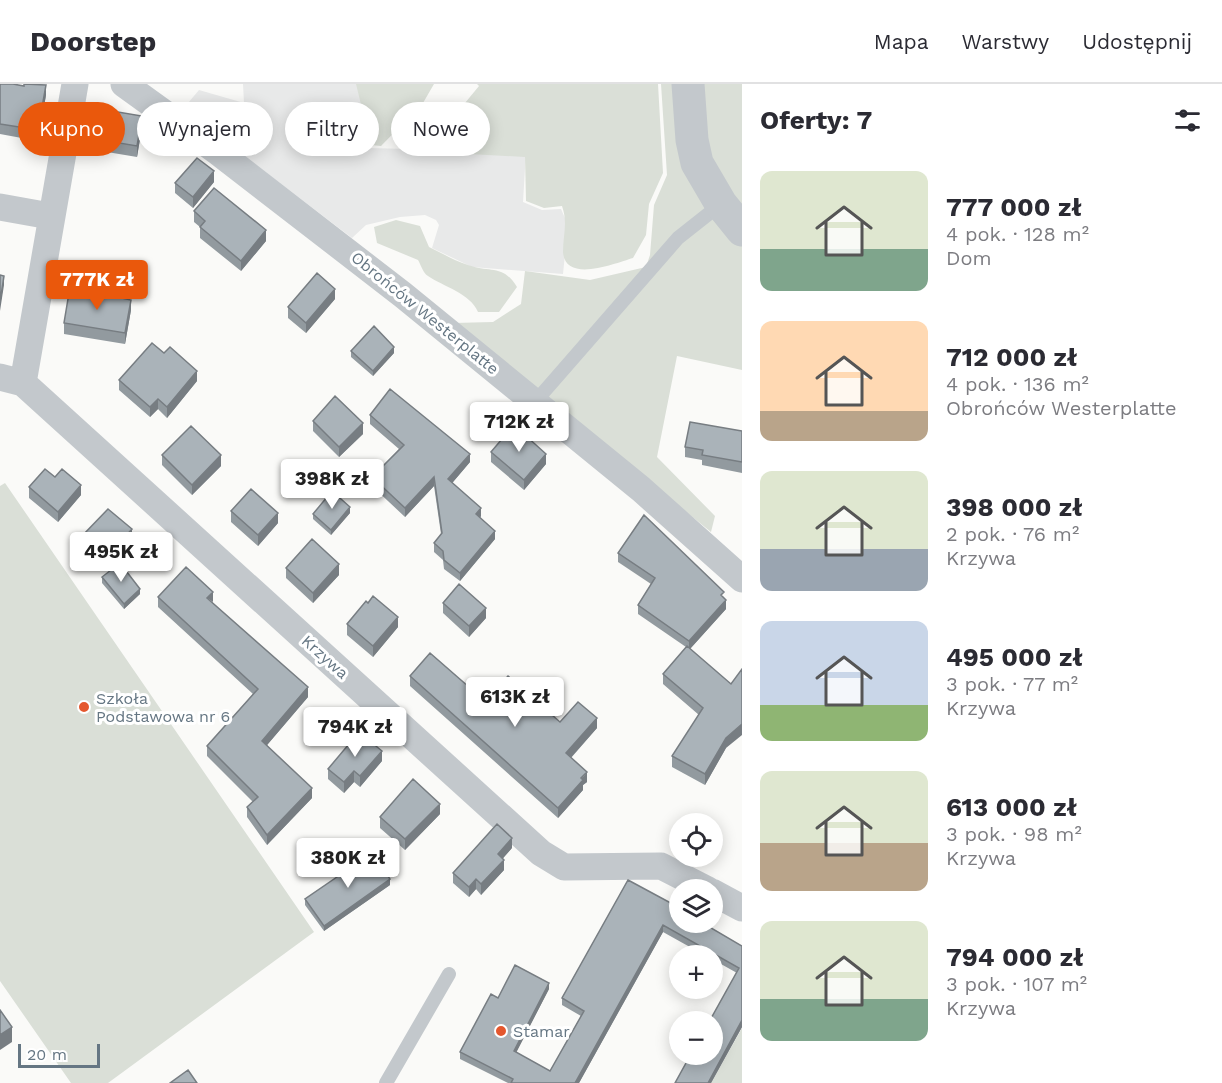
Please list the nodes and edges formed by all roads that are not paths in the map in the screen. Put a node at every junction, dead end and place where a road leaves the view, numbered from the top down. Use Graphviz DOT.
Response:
graph roads {
  1 [pos="75,84"];
  2 [pos="124,84"];
  3 [pos="688,84"];
  4 [pos="721,204"];
  5 [pos="0,207"];
  6 [pos="50,216"];
  7 [pos="742,230"];
  8 [pos="12,380"];
  9 [pos="535,402"];
  10 [pos="742,579"];
  11 [pos="686,879"];
  12 [pos="723,898"];
  13 [pos="742,908"];
  14 [pos="449,974"];
  15 [pos="386,1083"];
  1 -- 6 [label="street"];
  2 -- 9 [label="street, Obrońców Westerplatte"];
  3 -- 4 [label="street"];
  4 -- 7 [label="street"];
  4 -- 9 [label="lane"];
  5 -- 6 [label="street"];
  6 -- 8 [label="street"];
  8 -- 11 [label="street, Krzywa"];
  9 -- 10 [label="street, Obrońców Westerplatte"];
  12 -- 13 [label="street"];
  14 -- 15 [label="lane"];
}
